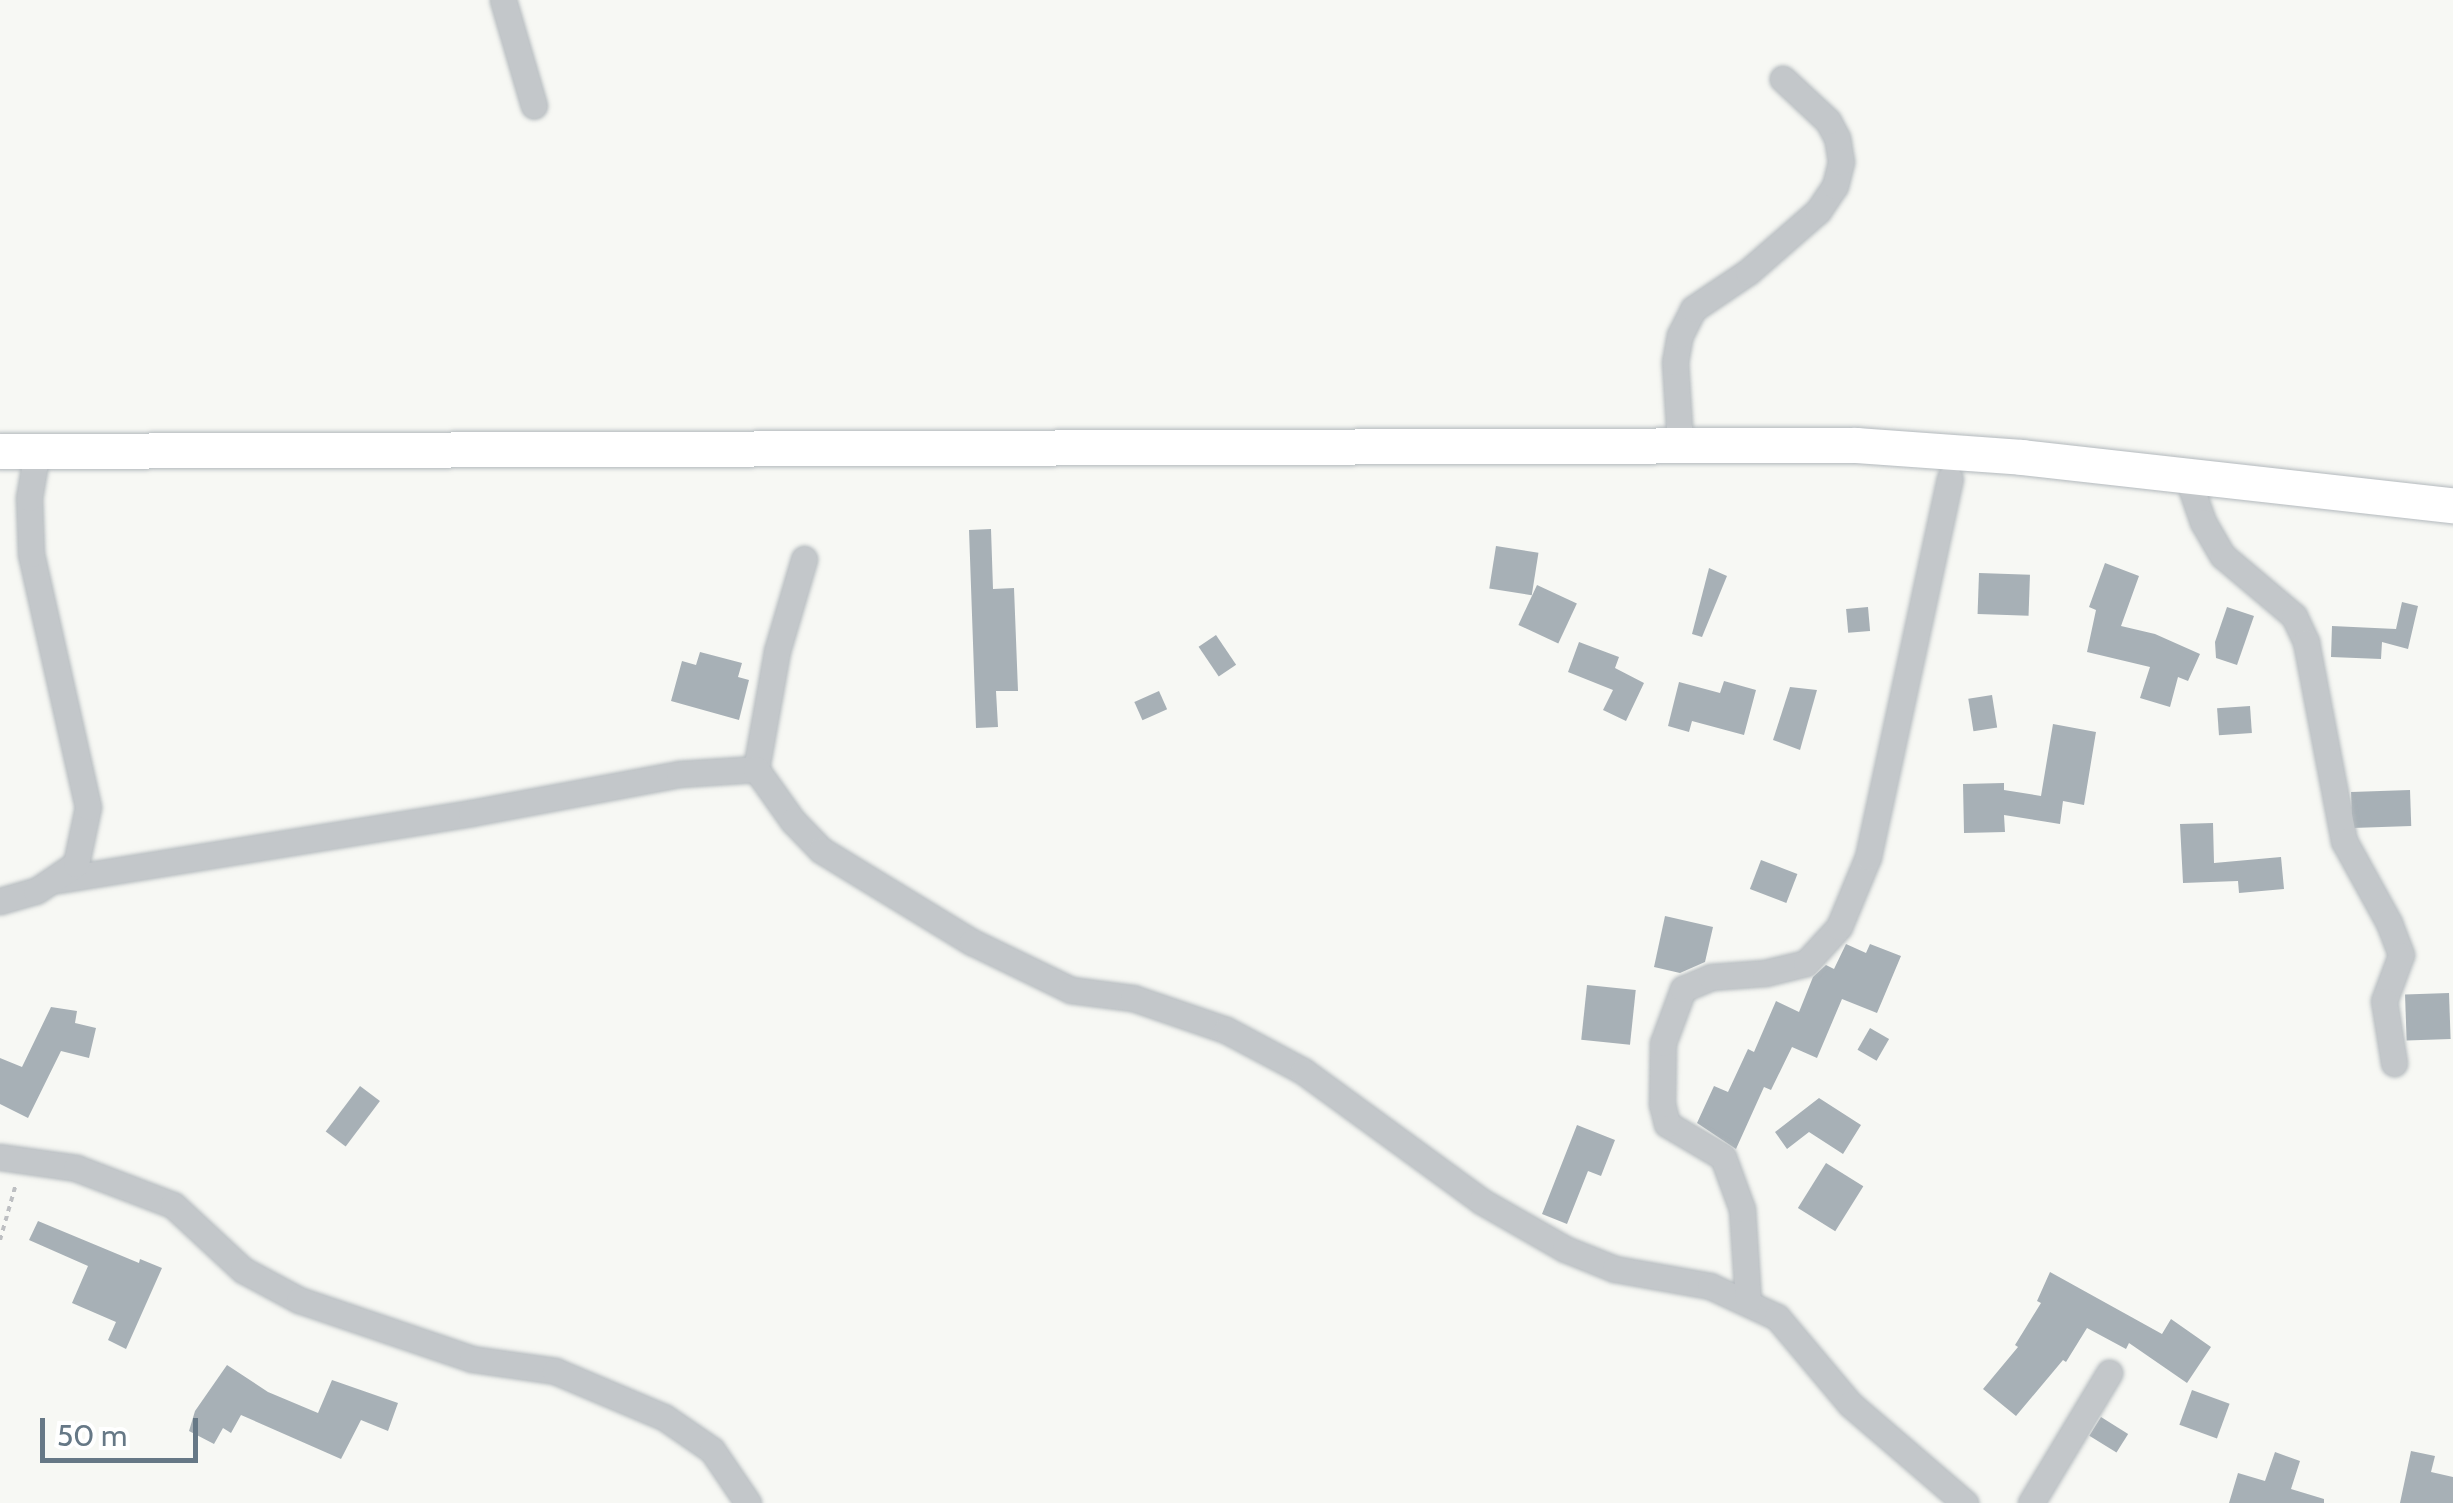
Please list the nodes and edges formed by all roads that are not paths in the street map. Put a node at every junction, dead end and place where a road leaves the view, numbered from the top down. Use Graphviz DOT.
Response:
graph roads {
  1 [pos="504,0"];
  2 [pos="1782,79"];
  3 [pos="534,106"];
  4 [pos="1680,442"];
  5 [pos="0,451"];
  6 [pos="36,451"];
  7 [pos="2188,476"];
  8 [pos="1950,478"];
  9 [pos="2453,505"];
  10 [pos="804,559"];
  11 [pos="756,770"];
  12 [pos="70,873"];
  13 [pos="0,901"];
  14 [pos="2394,1063"];
  15 [pos="12,1158"];
  16 [pos="1748,1302"];
  17 [pos="2109,1374"];
  18 [pos="748,1503"];
  19 [pos="1964,1503"];
  20 [pos="2031,1503"];
  1 -- 3 [label="street"];
  2 -- 4 [label="street"];
  4 -- 6 [label="main road"];
  4 -- 7 [label="main road"];
  5 -- 6 [label="main road"];
  6 -- 12 [label="street"];
  7 -- 9 [label="main road"];
  7 -- 14 [label="street"];
  8 -- 16 [label="street"];
  10 -- 11 [label="street"];
  11 -- 12 [label="street"];
  11 -- 16 [label="street"];
  12 -- 13 [label="street"];
  15 -- 18 [label="street"];
  16 -- 19 [label="street"];
  17 -- 20 [label="street"];
}
